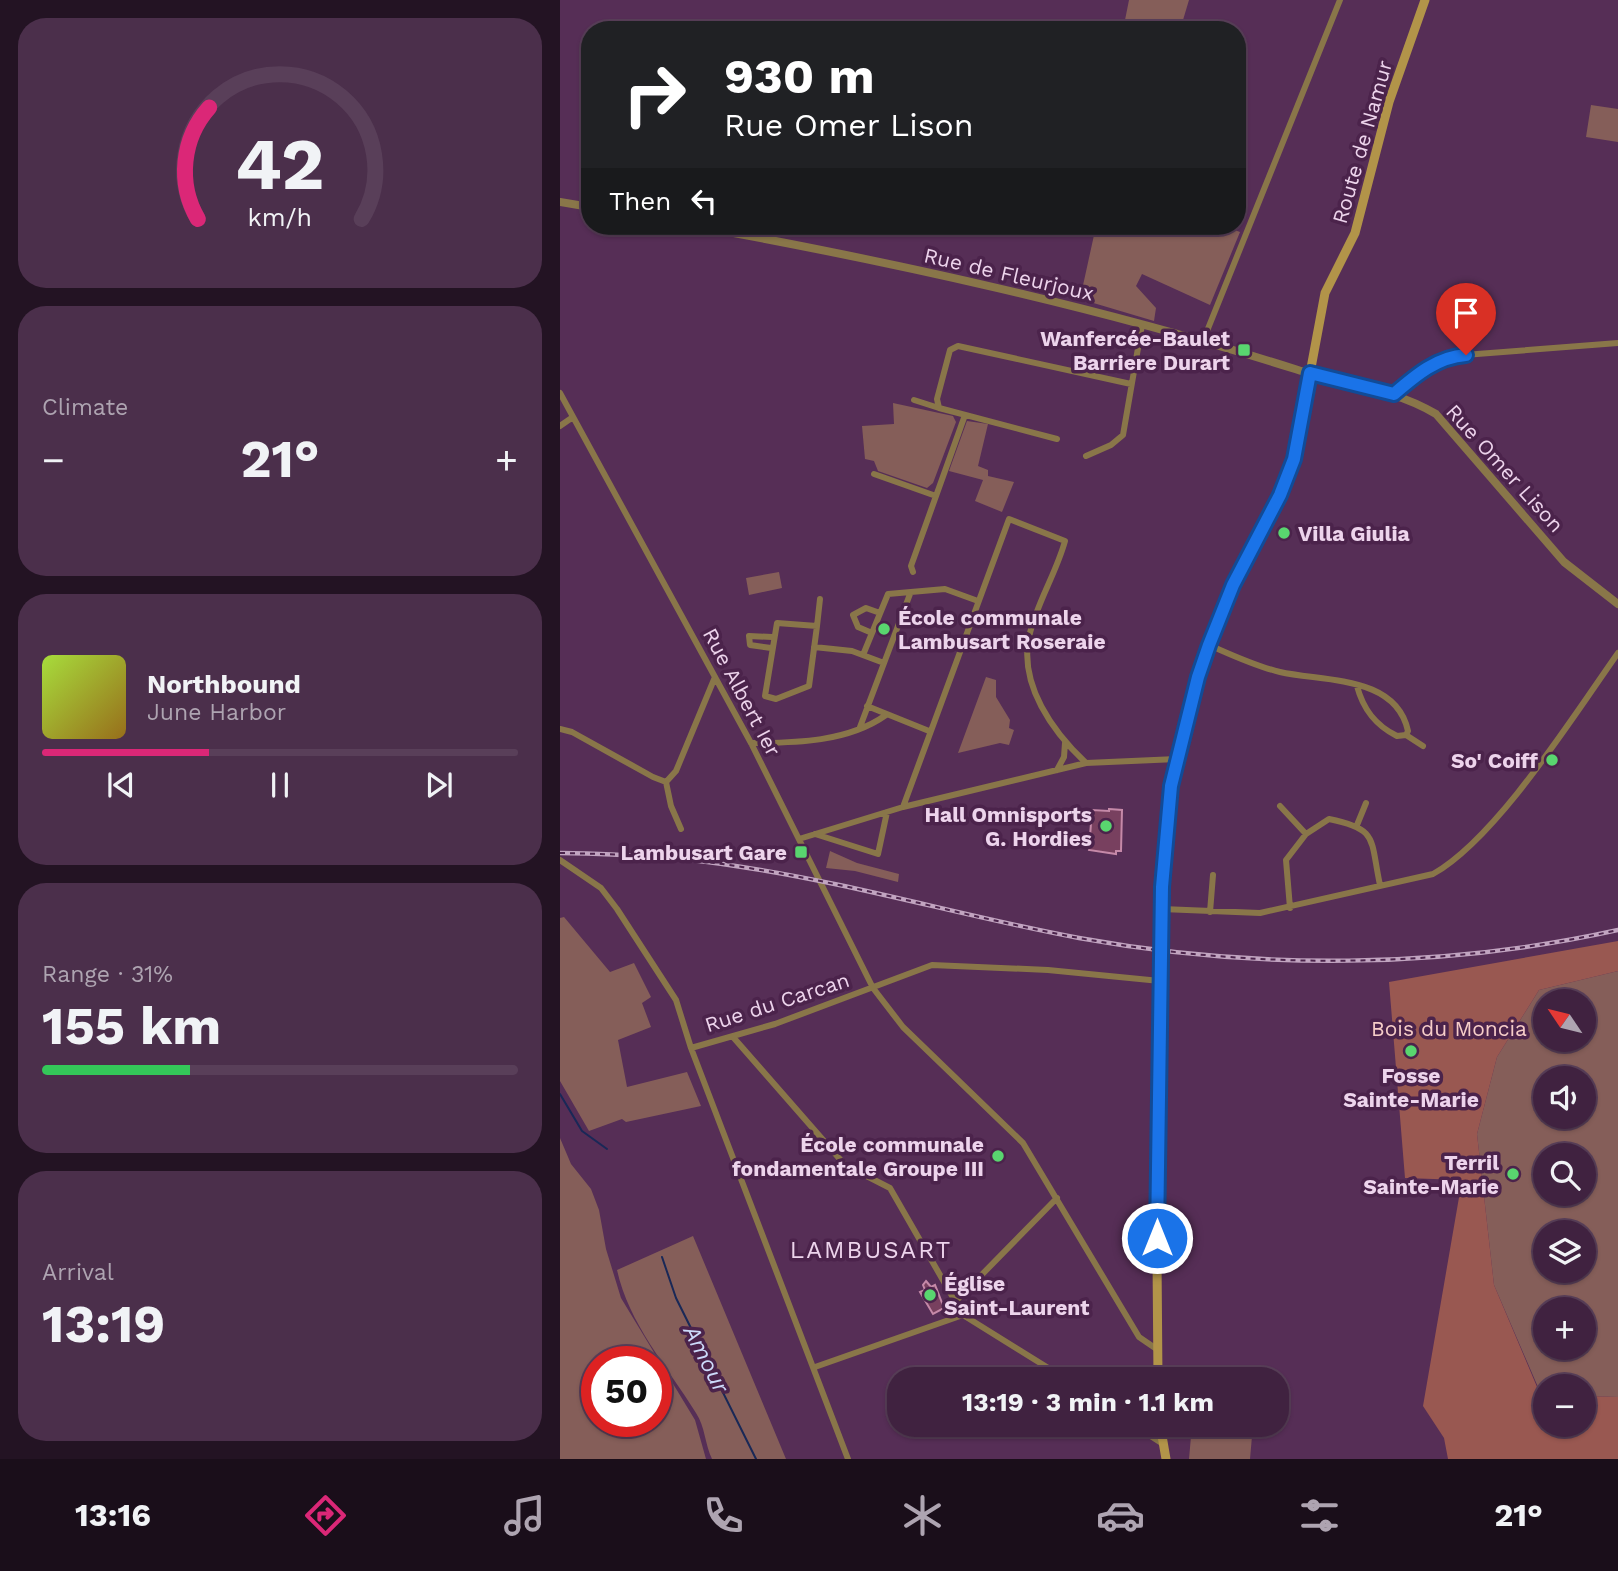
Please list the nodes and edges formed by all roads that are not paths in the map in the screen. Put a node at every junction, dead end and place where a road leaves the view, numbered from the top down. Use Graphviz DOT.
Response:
graph roads {
  1 [pos="1340,0"];
  2 [pos="1425,0"];
  3 [pos="560,202"];
  4 [pos="581,206"];
  5 [pos="1246,234"];
  6 [pos="740,235"];
  7 [pos="1246,235"];
  8 [pos="1142,325"];
  9 [pos="1203,341"];
  10 [pos="1618,343"];
  11 [pos="1310,373"];
  12 [pos="1131,384"];
  13 [pos="560,393"];
  14 [pos="1394,394"];
  15 [pos="914,400"];
  16 [pos="939,408"];
  17 [pos="965,415"];
  18 [pos="573,417"];
  19 [pos="560,426"];
  20 [pos="1057,439"];
  21 [pos="1086,456"];
  22 [pos="874,474"];
  23 [pos="936,496"];
  24 [pos="913,572"];
  25 [pos="910,594"];
  26 [pos="820,599"];
  27 [pos="978,601"];
  28 [pos="1618,604"];
  29 [pos="880,612"];
  30 [pos="817,626"];
  31 [pos="872,633"];
  32 [pos="772,637"];
  33 [pos="1209,645"];
  34 [pos="814,647"];
  35 [pos="771,648"];
  36 [pos="1618,653"];
  37 [pos="863,655"];
  38 [pos="884,663"];
  39 [pos="715,677"];
  40 [pos="1357,686"];
  41 [pos="867,706"];
  42 [pos="886,715"];
  43 [pos="860,727"];
  44 [pos="560,729"];
  45 [pos="929,731"];
  46 [pos="1406,735"];
  47 [pos="751,743"];
  48 [pos="1065,743"];
  49 [pos="1423,746"];
  50 [pos="1177,759"];
  51 [pos="1086,763"];
  52 [pos="1057,770"];
  53 [pos="666,782"];
  54 [pos="1366,803"];
  55 [pos="1280,806"];
  56 [pos="903,807"];
  57 [pos="887,812"];
  58 [pos="1357,825"];
  59 [pos="681,829"];
  60 [pos="815,834"];
  61 [pos="1306,834"];
  62 [pos="799,838"];
  63 [pos="560,860"];
  64 [pos="1213,875"];
  65 [pos="1380,885"];
  66 [pos="1290,908"];
  67 [pos="1162,909"];
  68 [pos="1210,912"];
  69 [pos="1160,981"];
  70 [pos="873,988"];
  71 [pos="733,1037"];
  72 [pos="691,1048"];
  73 [pos="1057,1198"];
  74 [pos="955,1302"];
  75 [pos="963,1315"];
  76 [pos="1158,1350"];
  77 [pos="815,1367"];
  78 [pos="1047,1367"];
  79 [pos="1158,1367"];
  80 [pos="1152,1437"];
  81 [pos="1162,1437"];
  82 [pos="1163,1444"];
  83 [pos="848,1459"];
  84 [pos="1166,1459"];
  1 -- 5 [label="street"];
  2 -- 11 [label="main road, Route de Namur"];
  3 -- 4 [label="street"];
  6 -- 8 [label="street, Rue de Fleurjoux"];
  7 -- 9 [label="street"];
  8 -- 9 [label="street, Rue de Fleurjoux"];
  8 -- 12 [label="street"];
  9 -- 11 [label="street, Rue de Fleurjoux"];
  10 -- 14 [label="street"];
  11 -- 14 [label="street, Rue Omer Lison"];
  11 -- 33 [label="main road, Route de Namur"];
  12 -- 16 [label="street"];
  12 -- 21 [label="street"];
  13 -- 18 [label="street, Rue Albert Ier"];
  14 -- 28 [label="street, Rue Omer Lison"];
  15 -- 16 [label="street"];
  16 -- 17 [label="street"];
  17 -- 20 [label="street"];
  17 -- 23 [label="street"];
  18 -- 19 [label="street"];
  18 -- 39 [label="street, Rue Albert Ier"];
  22 -- 23 [label="street"];
  23 -- 24 [label="street"];
  25 -- 27 [label="street"];
  25 -- 29 [label="street"];
  25 -- 38 [label="street"];
  26 -- 30 [label="street"];
  27 -- 45 [label="street"];
  27 -- 48 [label="street"];
  29 -- 31 [label="street"];
  29 -- 31 [label="street"];
  30 -- 32 [label="street"];
  30 -- 34 [label="street"];
  31 -- 37 [label="street"];
  32 -- 35 [label="street"];
  32 -- 35 [label="street"];
  33 -- 40 [label="street"];
  33 -- 50 [label="main road, Route de Namur"];
  34 -- 35 [label="street"];
  34 -- 37 [label="street"];
  36 -- 65 [label="street"];
  37 -- 38 [label="street"];
  38 -- 41 [label="street"];
  39 -- 47 [label="street, Rue Albert Ier"];
  39 -- 53 [label="street"];
  40 -- 46 [label="street"];
  40 -- 46 [label="street"];
  41 -- 42 [label="street"];
  41 -- 43 [label="street"];
  42 -- 43 [label="street"];
  42 -- 45 [label="street"];
  43 -- 47 [label="street"];
  44 -- 53 [label="street"];
  45 -- 56 [label="street"];
  46 -- 49 [label="street"];
  47 -- 62 [label="street, Rue Albert Ier"];
  48 -- 51 [label="street"];
  48 -- 52 [label="street"];
  50 -- 51 [label="street"];
  50 -- 67 [label="main road, Route de Namur"];
  51 -- 52 [label="street"];
  52 -- 56 [label="street"];
  53 -- 59 [label="street"];
  54 -- 58 [label="street"];
  55 -- 61 [label="street"];
  56 -- 57 [label="street"];
  57 -- 60 [label="street"];
  57 -- 60 [label="street"];
  58 -- 61 [label="street"];
  58 -- 65 [label="street"];
  60 -- 62 [label="street"];
  61 -- 66 [label="street"];
  62 -- 70 [label="street, Rue Albert Ier"];
  63 -- 72 [label="street"];
  64 -- 68 [label="street"];
  65 -- 66 [label="street"];
  66 -- 68 [label="street"];
  67 -- 68 [label="street"];
  67 -- 69 [label="main road, Route de Namur, bridge"];
  69 -- 70 [label="street, Rue du Carcan"];
  69 -- 76 [label="main road, Route de Namur"];
  70 -- 71 [label="street, Rue du Carcan"];
  70 -- 73 [label="street, Rue Albert Ier"];
  71 -- 72 [label="street, Rue du Carcan"];
  71 -- 74 [label="street"];
  72 -- 77 [label="street"];
  73 -- 74 [label="street"];
  73 -- 76 [label="street, Rue Albert Ier"];
  74 -- 75 [label="street"];
  75 -- 77 [label="street"];
  75 -- 78 [label="street"];
  76 -- 79 [label="main road, Route de Namur"];
  77 -- 83 [label="street"];
  80 -- 82 [label="street"];
  81 -- 82 [label="main road"];
  82 -- 84 [label="main road"];
}
